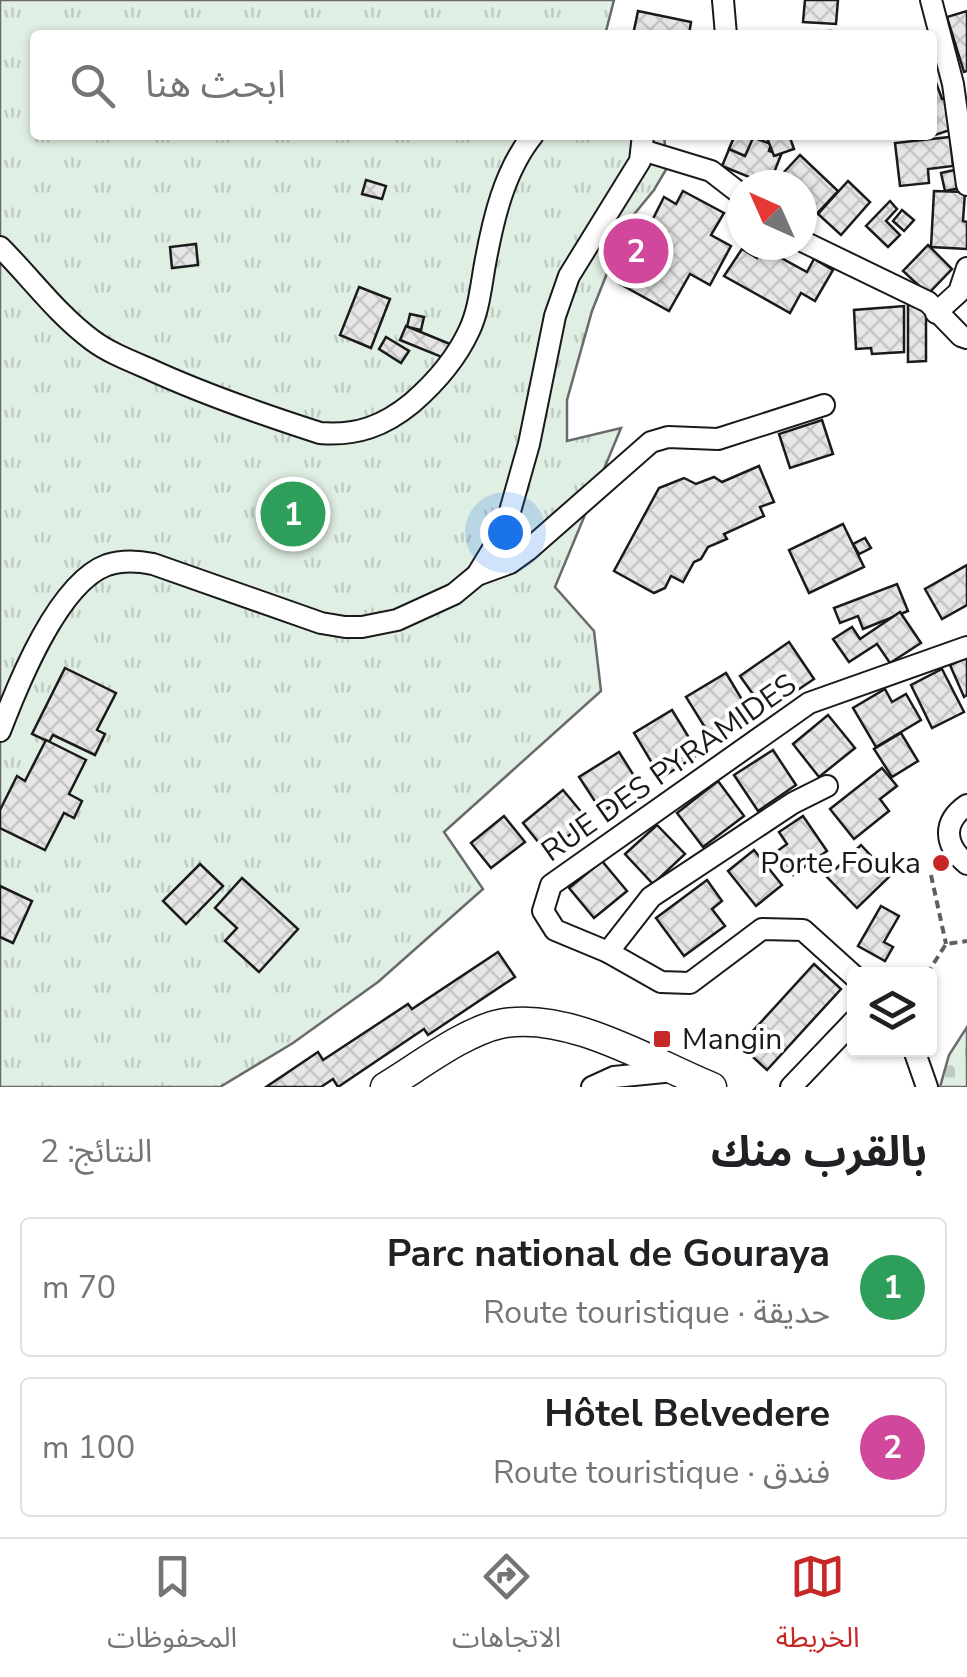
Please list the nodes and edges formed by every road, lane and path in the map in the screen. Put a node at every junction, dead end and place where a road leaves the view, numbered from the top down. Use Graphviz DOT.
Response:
graph roads {
  1 [pos="723,0"];
  2 [pos="931,0"];
  3 [pos="726,30"];
  4 [pos="529,140"];
  5 [pos="642,143"];
  6 [pos="727,183"];
  7 [pos="967,184"];
  8 [pos="0,247"];
  9 [pos="817,248"];
  10 [pos="967,268"];
  11 [pos="936,313"];
  12 [pos="967,338"];
  13 [pos="824,405"];
  14 [pos="477,575"];
  15 [pos="967,647"];
  16 [pos="0,732"];
  17 [pos="827,786"];
  18 [pos="967,804"];
  19 [pos="967,864"];
  20 [pos="931,875"];
  21 [pos="967,940"];
  22 [pos="946,944"];
  23 [pos="608,952"];
  24 [pos="931,967"];
  25 [pos="847,970"];
  26 [pos="847,1029"];
  27 [pos="917,1057"];
  28 [pos="674,1071"];
  29 [pos="797,1085"];
  30 [pos="384,1087"];
  31 [pos="592,1087"];
  32 [pos="712,1087"];
  33 [pos="928,1087"];
  1 -- 3 [label="street"];
  2 -- 7 [label="street"];
  4 -- 8 [label="street"];
  5 -- 6 [label="street"];
  5 -- 14 [label="street"];
  9 -- 11 [label="street"];
  10 -- 11 [label="street"];
  11 -- 12 [label="street"];
  13 -- 14 [label="street"];
  14 -- 16 [label="street"];
  15 -- 23 [label="street, RUE DES PYRAMIDES"];
  17 -- 23 [label="street"];
  18 -- 19 [label="street"];
  20 -- 22 [label="path"];
  21 -- 22 [label="path"];
  22 -- 24 [label="path"];
  23 -- 25 [label="street, RUE DES PYRAMIDES"];
  26 -- 29 [label="street"];
  27 -- 33 [label="street"];
  28 -- 30 [label="main road"];
  28 -- 31 [label="street"];
  28 -- 32 [label="main road"];
}
